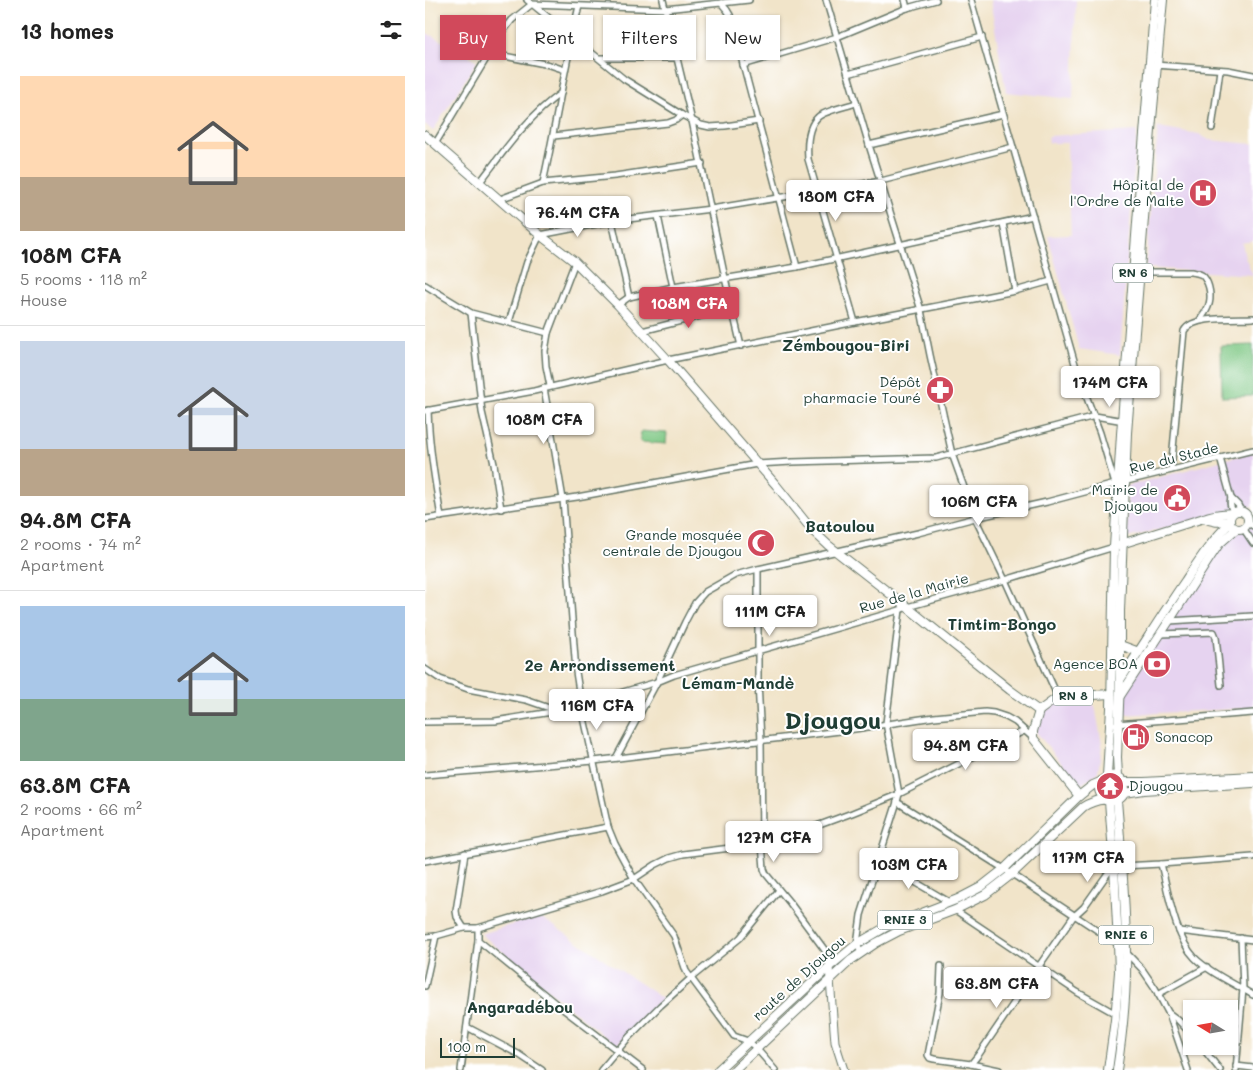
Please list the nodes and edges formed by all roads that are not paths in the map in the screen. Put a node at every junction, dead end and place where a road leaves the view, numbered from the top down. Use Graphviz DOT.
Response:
graph roads {
  1 [pos="663,0"];
  2 [pos="749,0"];
  3 [pos="827,0"];
  4 [pos="905,0"];
  5 [pos="936,0"];
  6 [pos="971,0"];
  7 [pos="1155,0"];
  8 [pos="1163,0"];
  9 [pos="529,2"];
  10 [pos="721,3"];
  11 [pos="579,6"];
  12 [pos="907,8"];
  13 [pos="665,9"];
  14 [pos="545,15"];
  15 [pos="577,15"];
  16 [pos="666,15"];
  17 [pos="506,28"];
  18 [pos="837,37"];
  19 [pos="982,37"];
  20 [pos="593,53"];
  21 [pos="506,56"];
  22 [pos="599,58"];
  23 [pos="603,58"];
  24 [pos="485,60"];
  25 [pos="567,60"];
  26 [pos="677,60"];
  27 [pos="743,65"];
  28 [pos="1153,65"];
  29 [pos="565,70"];
  30 [pos="1220,70"];
  31 [pos="848,74"];
  32 [pos="1253,75"];
  33 [pos="561,93"];
  34 [pos="856,103"];
  35 [pos="1003,114"];
  36 [pos="682,115"];
  37 [pos="692,121"];
  38 [pos="759,121"];
  39 [pos="1213,128"];
  40 [pos="425,135"];
  41 [pos="554,136"];
  42 [pos="435,144"];
  43 [pos="869,145"];
  44 [pos="1013,148"];
  45 [pos="702,163"];
  46 [pos="881,181"];
  47 [pos="480,182"];
  48 [pos="543,183"];
  49 [pos="817,191"];
  50 [pos="779,198"];
  51 [pos="500,199"];
  52 [pos="711,209"];
  53 [pos="657,216"];
  54 [pos="1033,216"];
  55 [pos="612,222"];
  56 [pos="1003,223"];
  57 [pos="540,235"];
  58 [pos="901,244"];
  59 [pos="836,259"];
  60 [pos="575,262"];
  61 [pos="797,267"];
  62 [pos="1141,272"];
  63 [pos="725,278"];
  64 [pos="1051,281"];
  65 [pos="425,285"];
  66 [pos="673,287"];
  67 [pos="1015,291"];
  68 [pos="629,297"];
  69 [pos="618,305"];
  70 [pos="732,308"];
  71 [pos="921,310"];
  72 [pos="471,312"];
  73 [pos="1253,318"];
  74 [pos="1199,321"];
  75 [pos="509,322"];
  76 [pos="855,322"];
  77 [pos="642,331"];
  78 [pos="547,333"];
  79 [pos="741,346"];
  80 [pos="668,360"];
  81 [pos="550,386"];
  82 [pos="544,388"];
  83 [pos="481,400"];
  84 [pos="427,410"];
  85 [pos="1095,416"];
  86 [pos="1125,422"];
  87 [pos="1253,450"];
  88 [pos="953,454"];
  89 [pos="1220,458"];
  90 [pos="757,464"];
  91 [pos="1171,470"];
  92 [pos="1119,483"];
  93 [pos="563,499"];
  94 [pos="501,509"];
  95 [pos="1253,510"];
  96 [pos="441,517"];
  97 [pos="975,518"];
  98 [pos="425,519"];
  99 [pos="1241,520"];
  100 [pos="1253,543"];
  101 [pos="1122,544"];
  102 [pos="1114,547"];
  103 [pos="837,551"];
  104 [pos="758,569"];
  105 [pos="1005,580"];
  106 [pos="903,608"];
  107 [pos="1253,616"];
  108 [pos="1159,619"];
  109 [pos="1169,622"];
  110 [pos="1161,634"];
  111 [pos="1120,645"];
  112 [pos="758,650"];
  113 [pos="1139,652"];
  114 [pos="425,670"];
  115 [pos="1120,680"];
  116 [pos="657,682"];
  117 [pos="1221,685"];
  118 [pos="1111,694"];
  119 [pos="1120,696"];
  120 [pos="1058,697"];
  121 [pos="581,704"];
  122 [pos="1039,710"];
  123 [pos="558,711"];
  124 [pos="1253,713"];
  125 [pos="425,722"];
  126 [pos="886,723"];
  127 [pos="1114,724"];
  128 [pos="1024,731"];
  129 [pos="1033,738"];
  130 [pos="761,740"];
  131 [pos="616,758"];
  132 [pos="593,761"];
  133 [pos="425,775"];
  134 [pos="1107,776"];
  135 [pos="1253,776"];
  136 [pos="1121,779"];
  137 [pos="1100,782"];
  138 [pos="1253,783"];
  139 [pos="1125,793"];
  140 [pos="899,794"];
  141 [pos="1079,796"];
  142 [pos="1107,800"];
  143 [pos="1117,800"];
  144 [pos="897,802"];
  145 [pos="608,827"];
  146 [pos="762,844"];
  147 [pos="465,853"];
  148 [pos="1253,857"];
  149 [pos="878,860"];
  150 [pos="425,861"];
  151 [pos="1161,864"];
  152 [pos="1118,866"];
  153 [pos="1004,869"];
  154 [pos="1012,874"];
  155 [pos="634,879"];
  156 [pos="779,890"];
  157 [pos="949,902"];
  158 [pos="955,910"];
  159 [pos="1076,915"];
  160 [pos="464,928"];
  161 [pos="478,928"];
  162 [pos="1179,931"];
  163 [pos="435,936"];
  164 [pos="425,937"];
  165 [pos="1241,938"];
  166 [pos="478,940"];
  167 [pos="1253,940"];
  168 [pos="857,944"];
  169 [pos="1119,944"];
  170 [pos="1127,952"];
  171 [pos="861,953"];
  172 [pos="941,966"];
  173 [pos="1039,966"];
  174 [pos="829,967"];
  175 [pos="1207,967"];
  176 [pos="691,978"];
  177 [pos="831,978"];
  178 [pos="425,986"];
  179 [pos="1243,989"];
  180 [pos="1158,994"];
  181 [pos="1253,995"];
  182 [pos="1116,1014"];
  183 [pos="1169,1014"];
  184 [pos="1183,1025"];
  185 [pos="467,1027"];
  186 [pos="748,1041"];
  187 [pos="756,1048"];
  188 [pos="617,1051"];
  189 [pos="1208,1055"];
  190 [pos="971,1064"];
  191 [pos="1236,1068"];
  192 [pos="1253,1068"];
  193 [pos="461,1070"];
  194 [pos="542,1070"];
  195 [pos="601,1070"];
  196 [pos="643,1070"];
  197 [pos="718,1070"];
  198 [pos="734,1070"];
  199 [pos="775,1070"];
  200 [pos="844,1070"];
  201 [pos="999,1070"];
  202 [pos="1108,1070"];
  203 [pos="1117,1070"];
  204 [pos="1188,1070"];
  205 [pos="1220,1070"];
  1 -- 13 [label="street"];
  2 -- 10 [label="street"];
  3 -- 18 [label="street"];
  4 -- 12 [label="street"];
  5 -- 12 [label="street"];
  6 -- 19 [label="street"];
  7 -- 28 [label="main road, RN 6"];
  8 -- 28 [label="main road, RN 6"];
  9 -- 11 [label="street"];
  9 -- 14 [label="street"];
  9 -- 17 [label="street"];
  10 -- 13 [label="street"];
  10 -- 27 [label="street"];
  11 -- 13 [label="street"];
  11 -- 15 [label="street"];
  12 -- 18 [label="street"];
  13 -- 16 [label="street"];
  18 -- 27 [label="street"];
  18 -- 31 [label="street"];
  19 -- 31 [label="street"];
  19 -- 35 [label="street"];
  20 -- 22 [label="street"];
  21 -- 29 [label="street"];
  22 -- 23 [label="street"];
  22 -- 36 [label="street"];
  24 -- 42 [label="street"];
  25 -- 29 [label="street"];
  26 -- 37 [label="street"];
  27 -- 38 [label="street"];
  28 -- 30 [label="street"];
  28 -- 62 [label="main road, RN 6"];
  28 -- 86 [label="main road, RN 6"];
  29 -- 33 [label="street"];
  30 -- 32 [label="street"];
  30 -- 39 [label="street"];
  31 -- 34 [label="street"];
  33 -- 41 [label="street"];
  33 -- 47 [label="street"];
  34 -- 43 [label="street"];
  34 -- 49 [label="street"];
  35 -- 43 [label="street"];
  35 -- 44 [label="street"];
  36 -- 37 [label="street"];
  36 -- 41 [label="street"];
  37 -- 38 [label="street"];
  37 -- 45 [label="street"];
  38 -- 50 [label="street"];
  40 -- 42 [label="main road, RN 8"];
  41 -- 48 [label="street"];
  42 -- 47 [label="main road, RN 8"];
  43 -- 46 [label="street"];
  44 -- 46 [label="street"];
  44 -- 54 [label="street"];
  45 -- 48 [label="street"];
  45 -- 52 [label="street"];
  46 -- 49 [label="street"];
  46 -- 58 [label="street"];
  47 -- 51 [label="main road, RN 8"];
  48 -- 51 [label="street"];
  49 -- 50 [label="street"];
  49 -- 59 [label="street"];
  50 -- 52 [label="street"];
  50 -- 61 [label="street"];
  51 -- 57 [label="main road, RN 8"];
  52 -- 53 [label="street"];
  52 -- 63 [label="street"];
  53 -- 55 [label="street"];
  53 -- 66 [label="street"];
  54 -- 56 [label="street"];
  54 -- 64 [label="street"];
  55 -- 57 [label="street"];
  55 -- 68 [label="street"];
  56 -- 58 [label="street"];
  56 -- 67 [label="street"];
  57 -- 60 [label="main road, RN 8"];
  57 -- 75 [label="street"];
  58 -- 59 [label="street"];
  58 -- 71 [label="street"];
  59 -- 61 [label="street"];
  59 -- 76 [label="street"];
  60 -- 69 [label="main road, RN 8"];
  60 -- 78 [label="street"];
  61 -- 63 [label="street"];
  62 -- 74 [label="street"];
  62 -- 86 [label="main road, RN 6"];
  63 -- 66 [label="street"];
  63 -- 70 [label="street"];
  64 -- 67 [label="street"];
  64 -- 85 [label="street"];
  65 -- 72 [label="street"];
  66 -- 68 [label="street"];
  67 -- 71 [label="street"];
  68 -- 69 [label="street"];
  69 -- 77 [label="main road, RN 8"];
  70 -- 77 [label="street"];
  70 -- 79 [label="street"];
  71 -- 76 [label="street"];
  71 -- 88 [label="street"];
  72 -- 75 [label="street"];
  72 -- 83 [label="street"];
  73 -- 74 [label="street"];
  74 -- 91 [label="street"];
  75 -- 78 [label="street"];
  76 -- 79 [label="street"];
  77 -- 80 [label="main road, RN 8"];
  78 -- 81 [label="street"];
  79 -- 80 [label="street"];
  80 -- 81 [label="street"];
  80 -- 90 [label="main road, RN 8"];
  81 -- 82 [label="street"];
  82 -- 83 [label="street"];
  82 -- 93 [label="street"];
  83 -- 84 [label="street"];
  83 -- 94 [label="street"];
  84 -- 96 [label="street"];
  85 -- 86 [label="street"];
  85 -- 88 [label="street"];
  85 -- 92 [label="street"];
  86 -- 92 [label="main road, RN 6"];
  87 -- 89 [label="street, Rue du Stade"];
  88 -- 90 [label="street"];
  88 -- 97 [label="street"];
  89 -- 91 [label="street, Rue du Stade"];
  89 -- 99 [label="street"];
  90 -- 93 [label="street"];
  90 -- 103 [label="main road, RN 8"];
  91 -- 92 [label="street, Rue du Stade"];
  92 -- 97 [label="street, Rue du Stade"];
  92 -- 101 [label="main road, RN 6"];
  92 -- 102 [label="main road, RN 6"];
  93 -- 94 [label="street"];
  93 -- 121 [label="street"];
  94 -- 96 [label="street"];
  95 -- 99 [label="main road"];
  96 -- 98 [label="street"];
  97 -- 103 [label="street, Rue du Stade"];
  97 -- 105 [label="street"];
  99 -- 100 [label="street"];
  99 -- 101 [label="main road, Rue de la Mairie"];
  99 -- 108 [label="main road"];
  99 -- 109 [label="main road"];
  101 -- 102 [label="main road, Rue de la Mairie"];
  101 -- 111 [label="main road, RN 6"];
  102 -- 105 [label="street, Rue de la Mairie"];
  102 -- 118 [label="main road, RN 6"];
  103 -- 104 [label="street, Rue du Stade"];
  103 -- 106 [label="main road, RN 8"];
  104 -- 112 [label="street"];
  104 -- 116 [label="street, Rue du Stade"];
  105 -- 106 [label="street, Rue de la Mairie"];
  105 -- 120 [label="street"];
  106 -- 112 [label="street, Rue de la Mairie"];
  106 -- 122 [label="main road, RN 8"];
  106 -- 126 [label="street"];
  107 -- 109 [label="street"];
  108 -- 109 [label="street"];
  108 -- 113 [label="main road"];
  109 -- 110 [label="main road"];
  110 -- 117 [label="street"];
  110 -- 119 [label="main road"];
  111 -- 113 [label="main road"];
  111 -- 115 [label="main road, RN 6"];
  112 -- 116 [label="street, Rue de la Mairie"];
  112 -- 130 [label="street"];
  113 -- 115 [label="main road"];
  114 -- 123 [label="street"];
  115 -- 118 [label="main road"];
  115 -- 119 [label="main road, RN 6"];
  116 -- 121 [label="street, Rue de la Mairie"];
  116 -- 131 [label="street, Rue du Stade"];
  118 -- 120 [label="main road, RN 8"];
  118 -- 127 [label="main road"];
  119 -- 127 [label="main road"];
  120 -- 122 [label="main road, RN 8"];
  121 -- 123 [label="street, Rue de la Mairie"];
  121 -- 132 [label="street"];
  122 -- 129 [label="main road"];
  123 -- 125 [label="street, Rue de la Mairie"];
  124 -- 127 [label="street"];
  126 -- 128 [label="street"];
  126 -- 130 [label="street"];
  126 -- 140 [label="street"];
  127 -- 134 [label="main road"];
  127 -- 136 [label="main road"];
  128 -- 129 [label="street"];
  128 -- 140 [label="street"];
  129 -- 141 [label="main road"];
  130 -- 131 [label="street"];
  130 -- 146 [label="street"];
  131 -- 132 [label="street"];
  132 -- 133 [label="street"];
  132 -- 145 [label="street"];
  134 -- 136 [label="main road"];
  134 -- 137 [label="main road, RNIE 3"];
  135 -- 136 [label="main road"];
  136 -- 139 [label="main road"];
  137 -- 141 [label="main road, route de Djougou / RNIE 3"];
  137 -- 142 [label="main road"];
  138 -- 139 [label="main road"];
  139 -- 143 [label="main road"];
  140 -- 144 [label="street"];
  140 -- 146 [label="street"];
  141 -- 153 [label="main road, route de Djougou / RNIE 3"];
  142 -- 143 [label="main road, RNIE 3"];
  142 -- 152 [label="main road, RNIE 6"];
  142 -- 154 [label="main road, RNIE 3"];
  143 -- 152 [label="main road, RNIE 6"];
  144 -- 149 [label="street"];
  144 -- 153 [label="street"];
  145 -- 147 [label="street"];
  145 -- 155 [label="street"];
  146 -- 155 [label="street"];
  146 -- 156 [label="street"];
  147 -- 150 [label="street"];
  147 -- 160 [label="street"];
  148 -- 151 [label="street"];
  149 -- 157 [label="street"];
  149 -- 168 [label="street"];
  151 -- 152 [label="street"];
  151 -- 162 [label="street"];
  152 -- 159 [label="street"];
  152 -- 169 [label="main road, RNIE 6"];
  152 -- 170 [label="main road, RNIE 6"];
  153 -- 154 [label="street"];
  153 -- 157 [label="main road, route de Djougou / RNIE 3"];
  154 -- 158 [label="main road, RNIE 3"];
  154 -- 159 [label="street"];
  155 -- 161 [label="street"];
  155 -- 176 [label="street"];
  156 -- 174 [label="street"];
  156 -- 176 [label="street"];
  157 -- 168 [label="main road, route de Djougou / RNIE 3"];
  158 -- 171 [label="main road, RNIE 3"];
  158 -- 173 [label="street"];
  159 -- 169 [label="street"];
  159 -- 173 [label="street"];
  160 -- 161 [label="street"];
  160 -- 163 [label="street"];
  161 -- 166 [label="street"];
  162 -- 165 [label="street"];
  162 -- 175 [label="street"];
  163 -- 164 [label="street"];
  163 -- 178 [label="street"];
  165 -- 167 [label="street"];
  165 -- 179 [label="street"];
  166 -- 185 [label="street"];
  166 -- 188 [label="street"];
  168 -- 171 [label="street"];
  168 -- 174 [label="main road, route de Djougou / RNIE 3"];
  169 -- 170 [label="street"];
  169 -- 182 [label="main road, RNIE 6"];
  170 -- 180 [label="street"];
  170 -- 203 [label="main road, RNIE 6"];
  171 -- 177 [label="main road, RNIE 3"];
  172 -- 190 [label="street"];
  173 -- 182 [label="street"];
  173 -- 190 [label="street"];
  174 -- 177 [label="main road"];
  174 -- 186 [label="main road, route de Djougou / RNIE 3"];
  175 -- 179 [label="street"];
  175 -- 180 [label="street"];
  176 -- 186 [label="street"];
  176 -- 188 [label="street"];
  177 -- 187 [label="main road, RNIE 3"];
  177 -- 200 [label="main road"];
  179 -- 181 [label="street"];
  179 -- 191 [label="street"];
  180 -- 183 [label="street"];
  182 -- 202 [label="main road, RNIE 6"];
  183 -- 184 [label="street"];
  183 -- 204 [label="street"];
  185 -- 193 [label="street"];
  185 -- 194 [label="street"];
  186 -- 187 [label="street"];
  186 -- 197 [label="main road, route de Djougou / RNIE 3"];
  187 -- 198 [label="main road, RNIE 3"];
  187 -- 199 [label="street"];
  188 -- 195 [label="street"];
  188 -- 196 [label="street"];
  189 -- 205 [label="street"];
  190 -- 201 [label="street"];
  191 -- 192 [label="street"];
}
